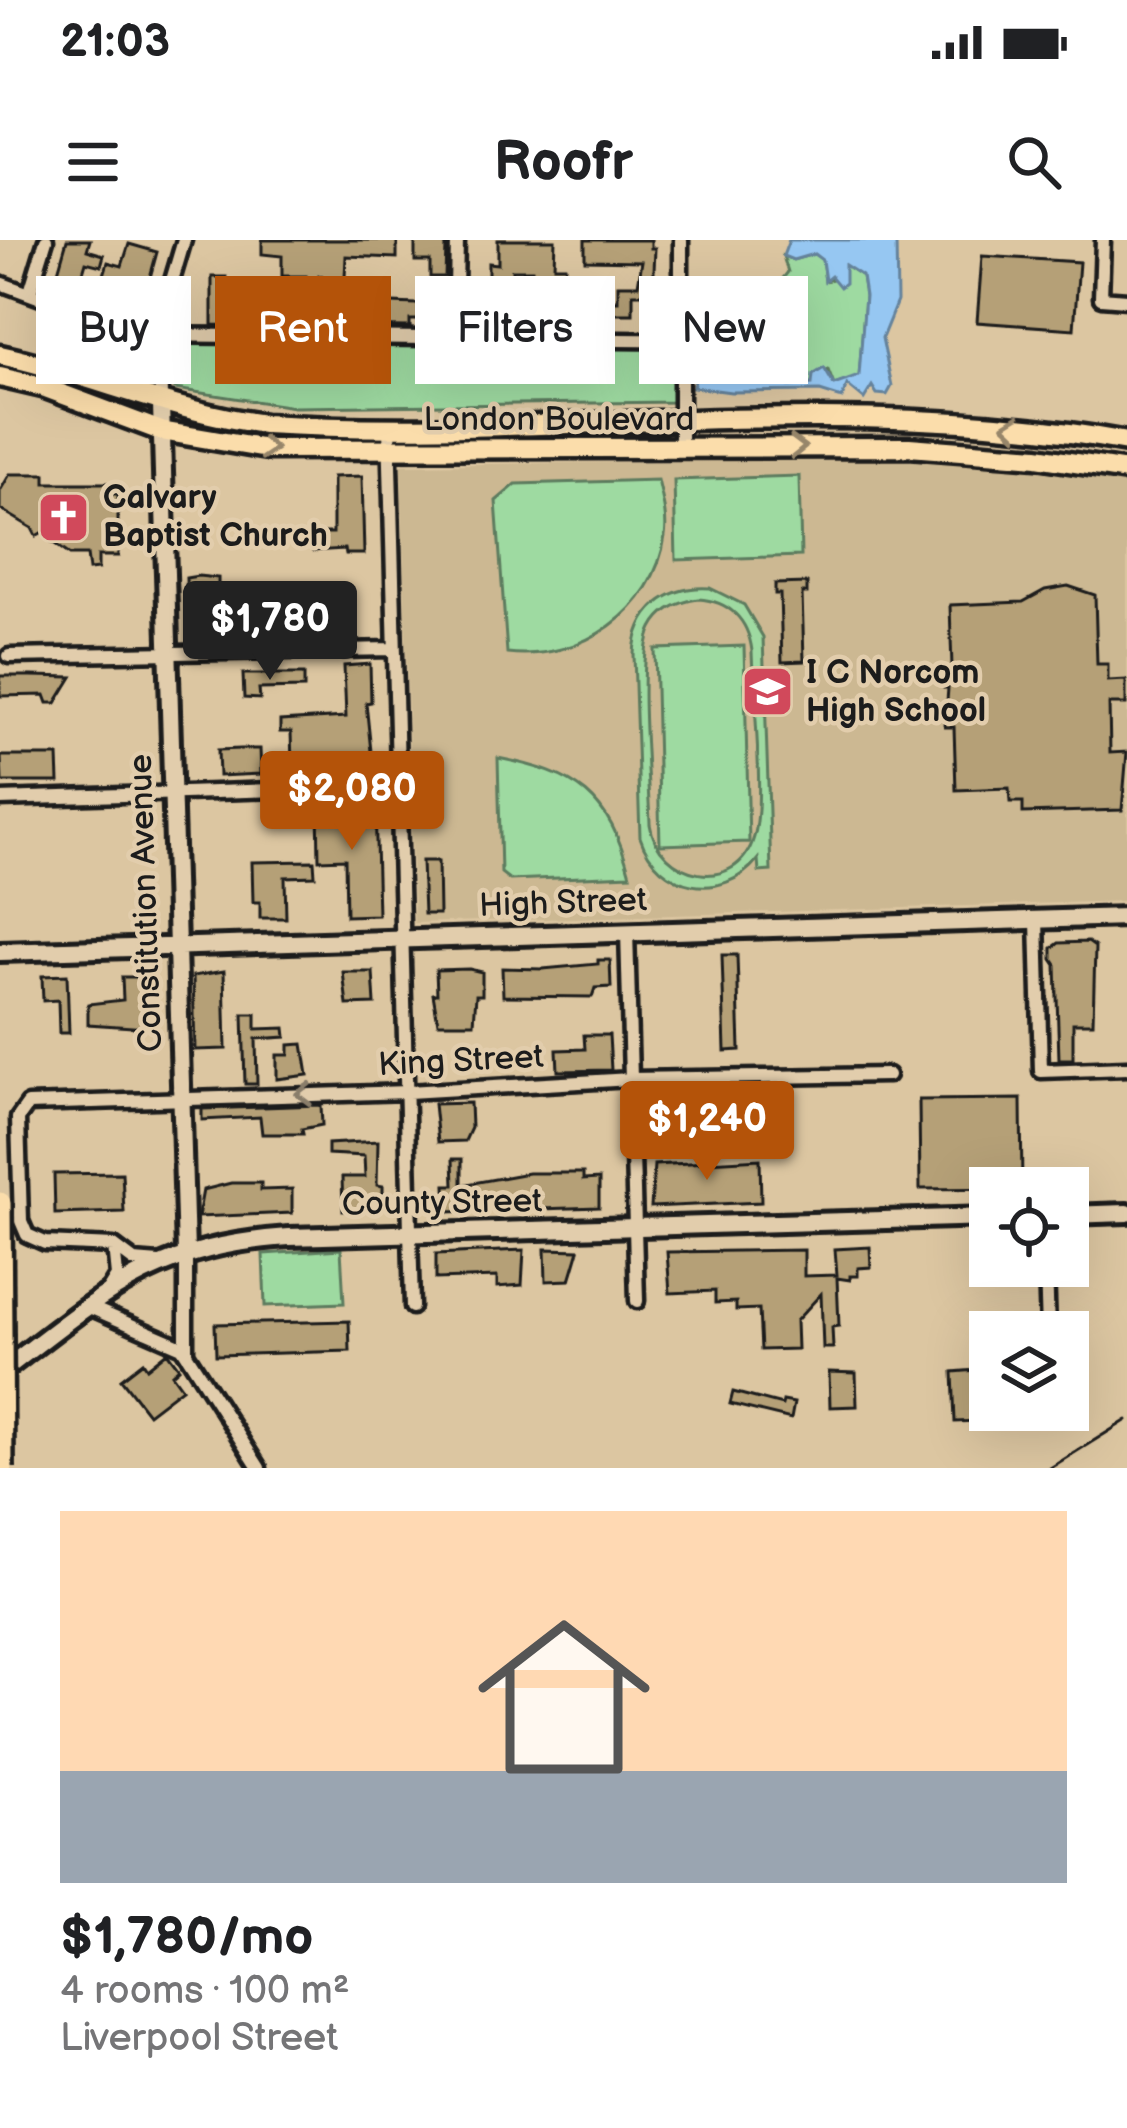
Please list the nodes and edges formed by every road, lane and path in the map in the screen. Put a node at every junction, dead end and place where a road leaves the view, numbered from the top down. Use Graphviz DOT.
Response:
graph roads {
  1 [pos="46,240"];
  2 [pos="184,240"];
  3 [pos="457,240"];
  4 [pos="681,240"];
  5 [pos="1103,240"];
  6 [pos="175,276"];
  7 [pos="456,276"];
  8 [pos="680,276"];
  9 [pos="0,283"];
  10 [pos="30,292"];
  11 [pos="36,294"];
  12 [pos="1127,300"];
  13 [pos="191,336"];
  14 [pos="415,338"];
  15 [pos="0,355"];
  16 [pos="0,377"];
  17 [pos="160,384"];
  18 [pos="680,384"];
  19 [pos="160,404"];
  20 [pos="680,421"];
  21 [pos="389,426"];
  22 [pos="161,431"];
  23 [pos="1127,442"];
  24 [pos="681,449"];
  25 [pos="390,451"];
  26 [pos="1127,471"];
  27 [pos="394,649"];
  28 [pos="168,653"];
  29 [pos="9,656"];
  30 [pos="398,786"];
  31 [pos="172,793"];
  32 [pos="0,799"];
  33 [pos="1127,917"];
  34 [pos="1037,920"];
  35 [pos="627,932"];
  36 [pos="403,938"];
  37 [pos="177,948"];
  38 [pos="0,952"];
  39 [pos="1127,1068"];
  40 [pos="888,1075"];
  41 [pos="631,1079"];
  42 [pos="408,1092"];
  43 [pos="182,1096"];
  44 [pos="0,1203"];
  45 [pos="1127,1213"];
  46 [pos="1089,1214"];
  47 [pos="969,1218"];
  48 [pos="635,1229"];
  49 [pos="411,1233"];
  50 [pos="114,1246"];
  51 [pos="186,1253"];
  52 [pos="160,1263"];
  53 [pos="107,1292"];
  54 [pos="637,1301"];
  55 [pos="87,1306"];
  56 [pos="412,1307"];
  57 [pos="186,1351"];
  58 [pos="0,1373"];
  59 [pos="2,1468"];
  60 [pos="259,1468"];
  1 -- 10 [label="street"];
  2 -- 6 [label="street, Constitution Avenue"];
  3 -- 7 [label="street"];
  4 -- 8 [label="street"];
  5 -- 12 [label="street"];
  9 -- 10 [label="street"];
  10 -- 11 [label="street"];
  13 -- 14 [label="street"];
  15 -- 19 [label="main road, London Boulevard"];
  16 -- 22 [label="main road, London Boulevard"];
  17 -- 19 [label="street, Constitution Avenue"];
  18 -- 20 [label="street"];
  19 -- 21 [label="main road, London Boulevard"];
  19 -- 22 [label="street, Constitution Avenue"];
  20 -- 21 [label="main road, London Boulevard"];
  23 -- 20 [label="main road, London Boulevard, one-way"];
  20 -- 24 [label="street"];
  21 -- 25 [label="street"];
  22 -- 25 [label="main road, London Boulevard, one-way"];
  22 -- 28 [label="street, Constitution Avenue"];
  24 -- 25 [label="main road, London Boulevard"];
  24 -- 26 [label="main road, London Boulevard, one-way"];
  25 -- 27 [label="street"];
  27 -- 28 [label="street"];
  27 -- 30 [label="street"];
  28 -- 29 [label="street"];
  28 -- 31 [label="street, Constitution Avenue"];
  30 -- 31 [label="street"];
  30 -- 36 [label="street"];
  31 -- 32 [label="street"];
  31 -- 37 [label="street, Constitution Avenue"];
  33 -- 34 [label="street, High Street"];
  34 -- 35 [label="street, High Street"];
  34 -- 39 [label="street"];
  35 -- 36 [label="street, High Street"];
  35 -- 41 [label="street"];
  36 -- 37 [label="street, High Street"];
  36 -- 42 [label="street"];
  37 -- 38 [label="street, High Street"];
  37 -- 43 [label="street, Constitution Avenue"];
  40 -- 41 [label="street, King Street"];
  41 -- 42 [label="street, King Street"];
  41 -- 48 [label="street"];
  42 -- 43 [label="street, King Street, one-way"];
  42 -- 49 [label="street"];
  43 -- 50 [label="street, King Street"];
  43 -- 51 [label="street, Constitution Avenue"];
  44 -- 59 [label="highway, bridge"];
  45 -- 46 [label="street"];
  47 -- 48 [label="street, County Street"];
  48 -- 49 [label="street, County Street"];
  48 -- 54 [label="street"];
  49 -- 51 [label="street, County Street"];
  49 -- 56 [label="street"];
  50 -- 52 [label="street"];
  50 -- 53 [label="street"];
  51 -- 52 [label="street, County Street"];
  51 -- 57 [label="street, Constitution Avenue"];
  52 -- 53 [label="street, County Street"];
  53 -- 55 [label="street, County Street"];
  55 -- 57 [label="street"];
  55 -- 58 [label="street, County Street"];
  57 -- 60 [label="street"];
}
